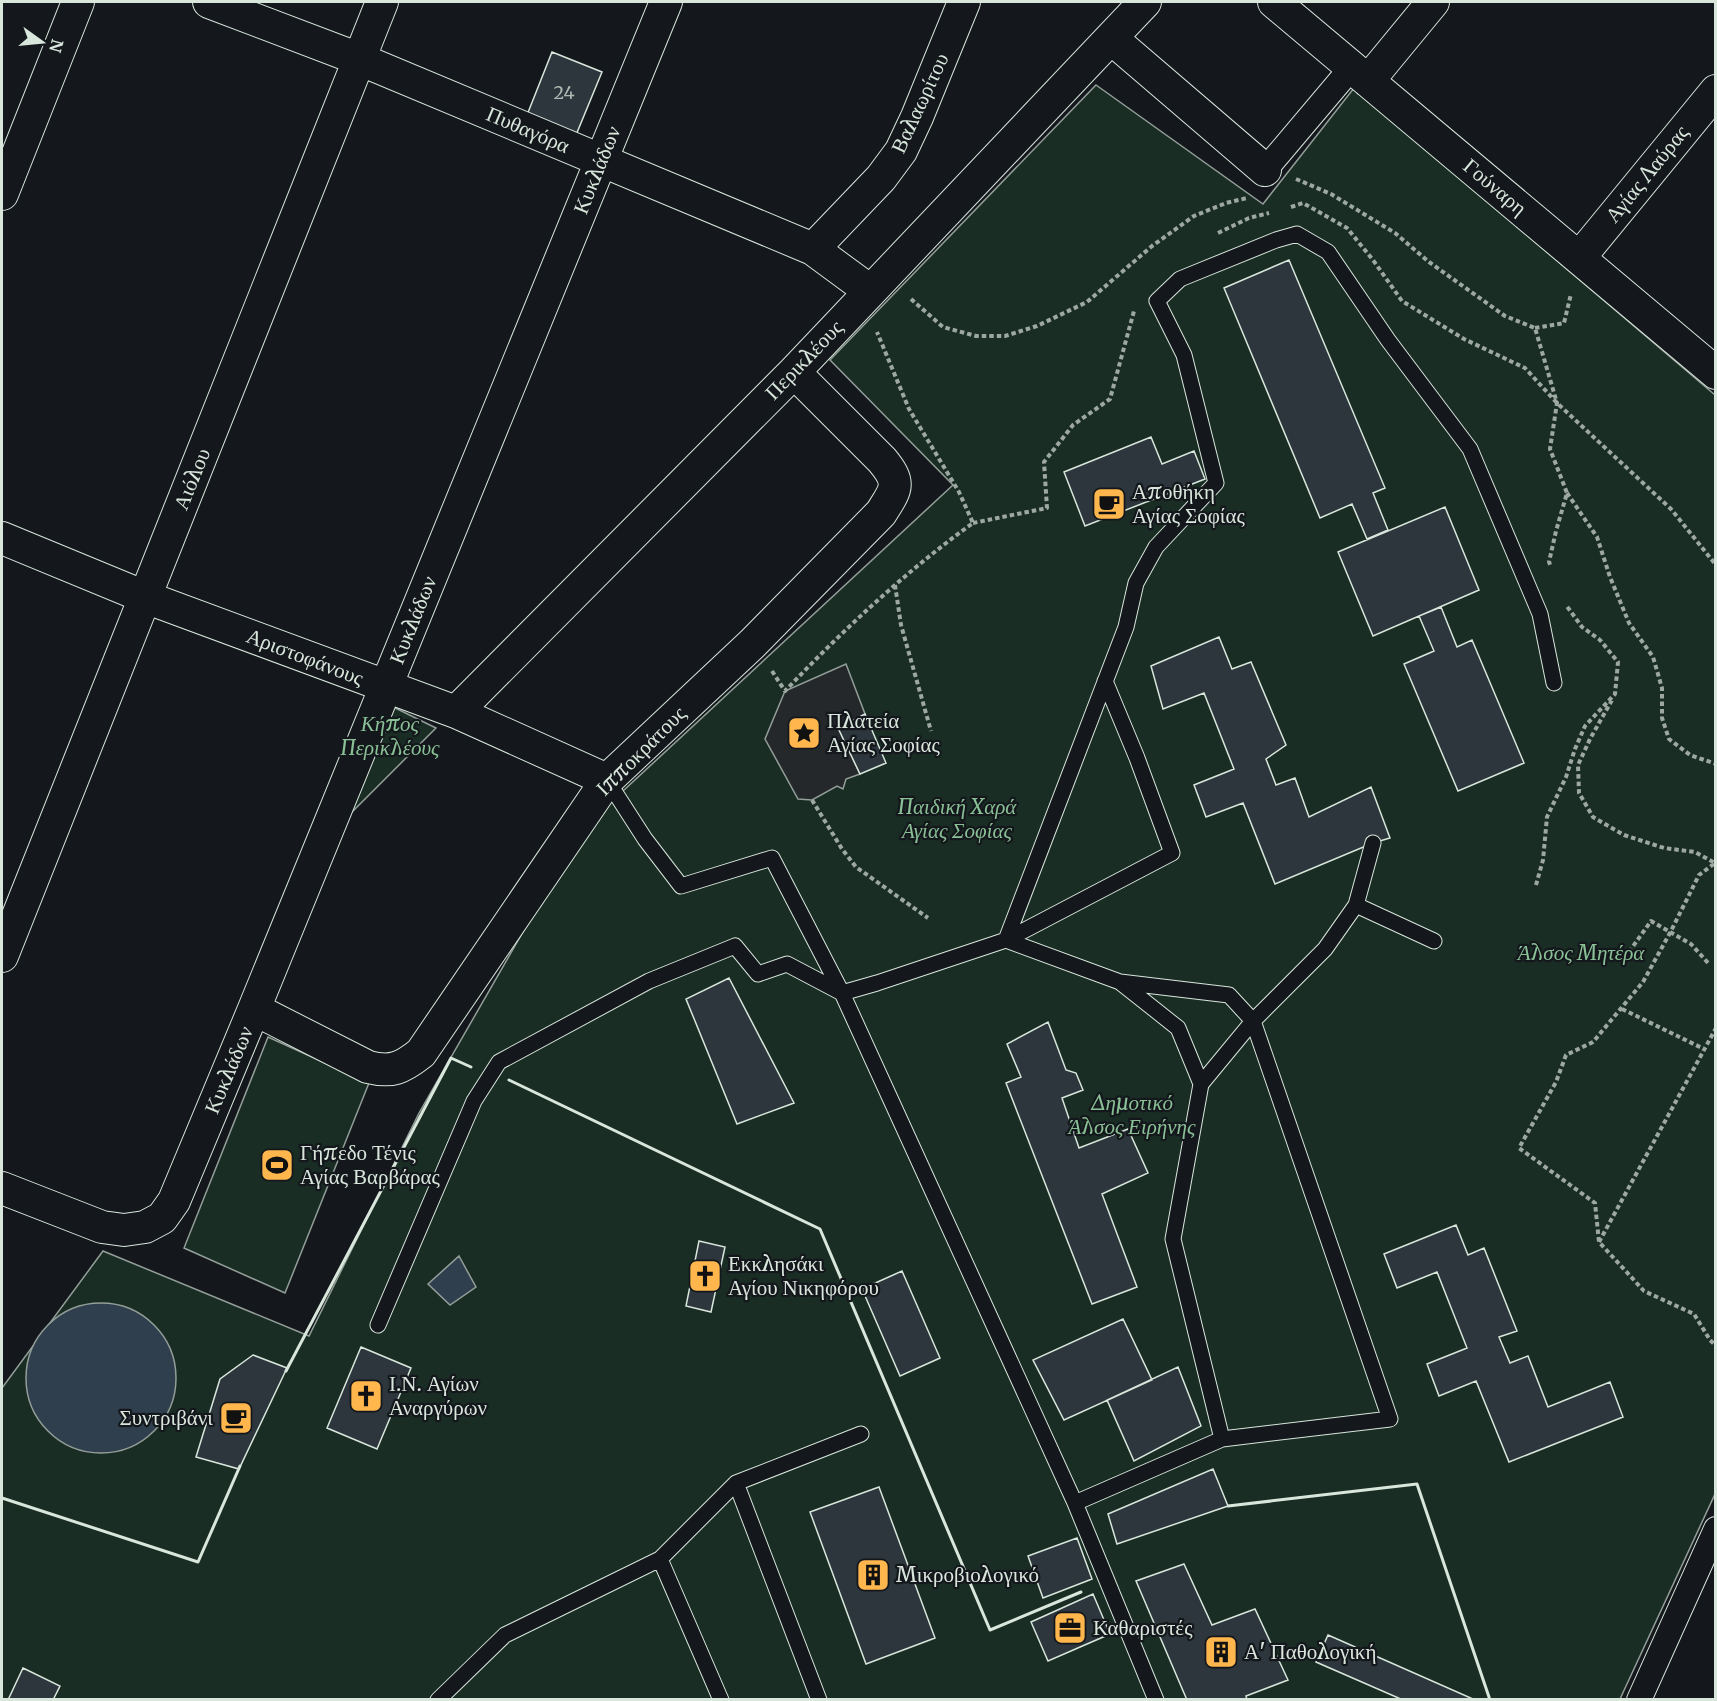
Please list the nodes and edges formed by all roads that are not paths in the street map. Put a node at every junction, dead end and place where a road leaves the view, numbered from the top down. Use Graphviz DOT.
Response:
graph roads {
  1 [pos="78,2"];
  2 [pos="209,2"];
  3 [pos="382,2"];
  4 [pos="666,2"];
  5 [pos="964,2"];
  6 [pos="1145,2"];
  7 [pos="1274,2"];
  8 [pos="1433,2"];
  9 [pos="1111,38"];
  10 [pos="359,59"];
  11 [pos="1360,74"];
  12 [pos="1716,91"];
  13 [pos="601,160"];
  14 [pos="1265,170"];
  15 [pos="2,194"];
  16 [pos="813,249"];
  17 [pos="1579,258"];
  18 [pos="870,291"];
  19 [pos="794,372"];
  20 [pos="1716,373"];
  21 [pos="2,538"];
  22 [pos="145,597"];
  23 [pos="1105,681"];
  24 [pos="1554,683"];
  25 [pos="385,687"];
  26 [pos="456,712"];
  27 [pos="607,780"];
  28 [pos="1372,843"];
  29 [pos="1356,905"];
  30 [pos="1006,940"];
  31 [pos="1434,941"];
  32 [pos="2,956"];
  33 [pos="1120,982"];
  34 [pos="842,993"];
  35 [pos="254,1009"];
  36 [pos="1253,1021"];
  37 [pos="1201,1084"];
  38 [pos="2,1188"];
  39 [pos="378,1325"];
  40 [pos="861,1434"];
  41 [pos="1222,1439"];
  42 [pos="736,1483"];
  43 [pos="1075,1503"];
  44 [pos="1716,1529"];
  45 [pos="660,1559"];
  46 [pos="438,1700"];
  47 [pos="722,1700"];
  48 [pos="819,1700"];
  49 [pos="1156,1700"];
  50 [pos="1639,1700"];
  1 -- 15 [label="street"];
  2 -- 10 [label="street, Πυθαγόρα"];
  3 -- 10 [label="street, Αιόλου"];
  4 -- 13 [label="street, Κυκλάδων"];
  5 -- 16 [label="street, Βαλαωρίτου"];
  6 -- 9 [label="street, Περικλέους"];
  7 -- 11 [label="street, Γούναρη"];
  8 -- 11 [label="street"];
  9 -- 14 [label="street"];
  9 -- 18 [label="street, Περικλέους"];
  10 -- 13 [label="street, Πυθαγόρα"];
  10 -- 22 [label="street, Αιόλου"];
  11 -- 14 [label="street"];
  11 -- 17 [label="street, Γούναρη"];
  12 -- 17 [label="street, Αγίας Λαύρας"];
  13 -- 16 [label="street, Πυθαγόρα"];
  13 -- 25 [label="street, Κυκλάδων"];
  16 -- 18 [label="street, Πυθαγόρα"];
  17 -- 20 [label="street, Γούναρη"];
  18 -- 19 [label="street, Περικλέους"];
  19 -- 26 [label="street, Περικλέους"];
  19 -- 27 [label="street, Ιπποκράτους"];
  21 -- 22 [label="street, Αριστοφάνους"];
  22 -- 25 [label="street, Αριστοφάνους"];
  22 -- 32 [label="street, Αιόλου"];
  23 -- 24 [label="lane"];
  23 -- 30 [label="lane"];
  23 -- 30 [label="lane"];
  25 -- 26 [label="street, Αριστοφάνους"];
  25 -- 35 [label="street, Κυκλάδων"];
  26 -- 27 [label="street, Αριστοφάνους"];
  27 -- 34 [label="lane"];
  27 -- 35 [label="street, Ιπποκράτους"];
  28 -- 29 [label="lane"];
  29 -- 31 [label="lane"];
  29 -- 36 [label="lane"];
  30 -- 33 [label="lane"];
  30 -- 34 [label="lane"];
  33 -- 36 [label="lane"];
  33 -- 37 [label="lane"];
  34 -- 39 [label="lane"];
  34 -- 43 [label="lane"];
  35 -- 38 [label="street, Κυκλάδων"];
  36 -- 37 [label="lane"];
  36 -- 41 [label="lane"];
  37 -- 41 [label="lane"];
  40 -- 42 [label="lane"];
  41 -- 43 [label="lane"];
  42 -- 45 [label="lane"];
  42 -- 48 [label="lane"];
  43 -- 49 [label="lane"];
  44 -- 50 [label="street"];
  45 -- 46 [label="lane"];
  45 -- 47 [label="lane"];
}
